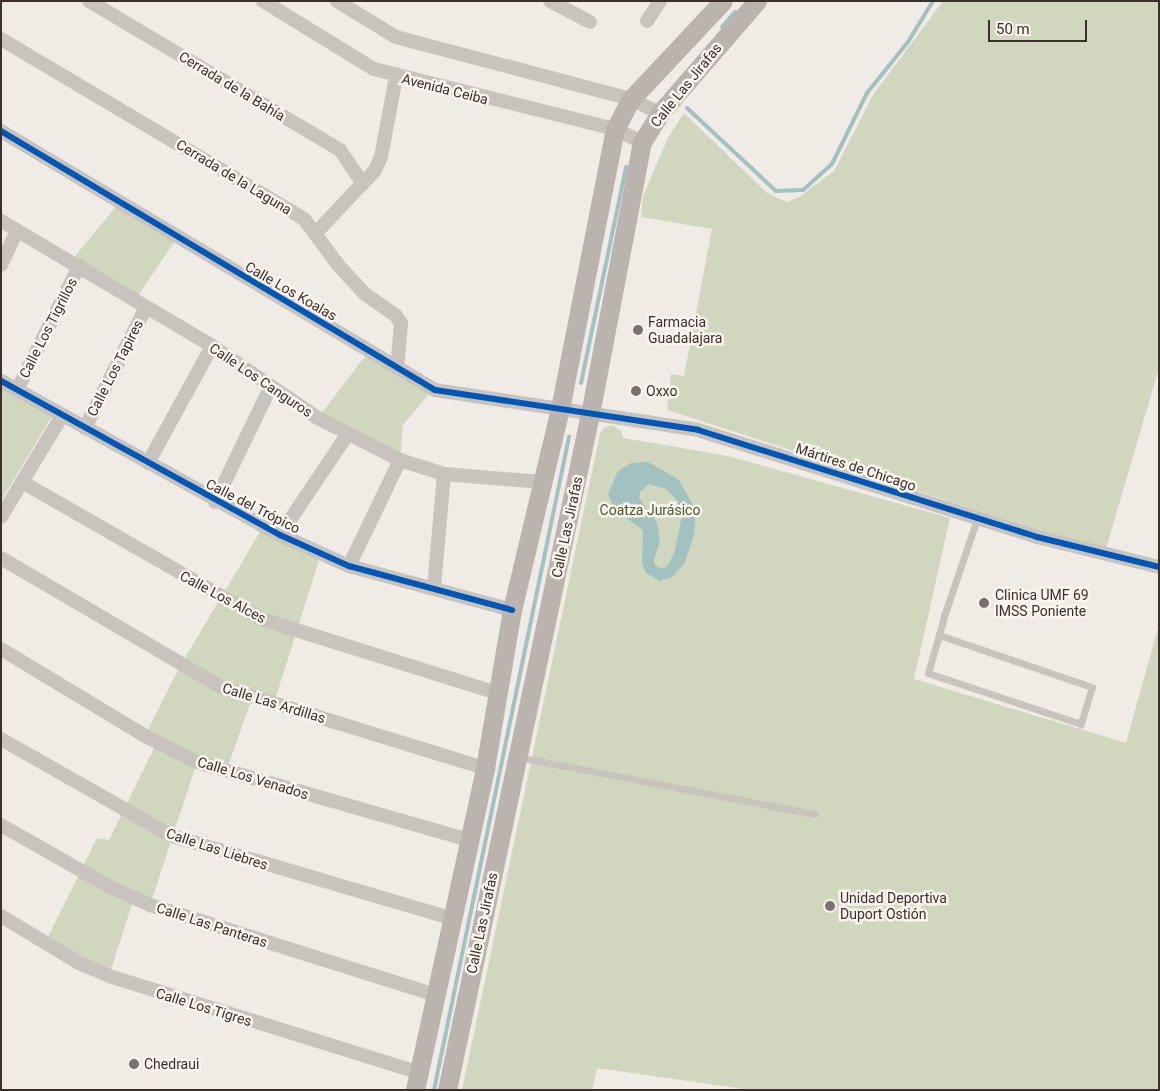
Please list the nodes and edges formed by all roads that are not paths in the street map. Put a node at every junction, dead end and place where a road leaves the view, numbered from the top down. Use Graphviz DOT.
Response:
graph roads {
  1 [pos="89,1"];
  2 [pos="263,1"];
  3 [pos="337,1"];
  4 [pos="550,1"];
  5 [pos="660,1"];
  6 [pos="722,1"];
  7 [pos="757,1"];
  8 [pos="647,21"];
  9 [pos="590,22"];
  10 [pos="1,39"];
  11 [pos="396,77"];
  12 [pos="631,99"];
  13 [pos="660,113"];
  14 [pos="614,129"];
  15 [pos="1,131"];
  16 [pos="642,142"];
  17 [pos="362,184"];
  18 [pos="1,221"];
  19 [pos="17,230"];
  20 [pos="316,234"];
  21 [pos="1,265"];
  22 [pos="80,266"];
  23 [pos="146,307"];
  24 [pos="212,346"];
  25 [pos="397,368"];
  26 [pos="1,381"];
  27 [pos="270,388"];
  28 [pos="17,390"];
  29 [pos="560,408"];
  30 [pos="590,414"];
  31 [pos="62,416"];
  32 [pos="85,428"];
  33 [pos="347,435"];
  34 [pos="400,460"];
  35 [pos="148,463"];
  36 [pos="444,474"];
  37 [pos="22,482"];
  38 [pos="542,482"];
  39 [pos="214,502"];
  40 [pos="1,517"];
  41 [pos="977,519"];
  42 [pos="280,535"];
  43 [pos="1,558"];
  44 [pos="349,566"];
  45 [pos="1159,567"];
  46 [pos="434,588"];
  47 [pos="512,610"];
  48 [pos="938,635"];
  49 [pos="1,649"];
  50 [pos="497,693"];
  51 [pos="1,739"];
  52 [pos="518,758"];
  53 [pos="485,768"];
  54 [pos="815,814"];
  55 [pos="1,825"];
  56 [pos="469,840"];
  57 [pos="1,916"];
  58 [pos="450,918"];
  59 [pos="434,995"];
  60 [pos="416,1081"];
  61 [pos="447,1090"];
  1 -- 17 [label="street, Cerrada de la Bahía"];
  2 -- 11 [label="street, Avenida Ceiba"];
  3 -- 12 [label="street"];
  4 -- 9 [label="street"];
  5 -- 8 [label="street"];
  6 -- 12 [label="main road, Calle Las Jirafas"];
  7 -- 13 [label="main road, Calle Las Jirafas"];
  10 -- 20 [label="street, Cerrada de la Laguna"];
  11 -- 14 [label="street, Avenida Ceiba"];
  11 -- 17 [label="street"];
  12 -- 13 [label="street"];
  12 -- 14 [label="main road, Calle Las Jirafas"];
  13 -- 16 [label="main road, Calle Las Jirafas"];
  14 -- 16 [label="street, Avenida Ceiba"];
  14 -- 29 [label="main road, Calle Las Jirafas"];
  15 -- 25 [label="street, Calle Los Koalas"];
  16 -- 30 [label="main road, Calle Las Jirafas"];
  17 -- 20 [label="street"];
  18 -- 19 [label="street, Calle Los Canguros"];
  19 -- 21 [label="street"];
  19 -- 22 [label="street, Calle Los Canguros"];
  20 -- 25 [label="street, Cerrada de la Laguna"];
  22 -- 23 [label="street, Calle Los Canguros"];
  22 -- 28 [label="street, Calle Los Tigrillos"];
  23 -- 24 [label="street, Calle Los Canguros"];
  23 -- 32 [label="street, Calle Los Tapires"];
  24 -- 27 [label="street, Calle Los Canguros"];
  24 -- 35 [label="street"];
  25 -- 29 [label="street, Calle Los Koalas"];
  26 -- 28 [label="street, Calle del Trópico"];
  27 -- 33 [label="street, Calle Los Canguros"];
  27 -- 39 [label="street"];
  28 -- 31 [label="street, Calle del Trópico"];
  29 -- 30 [label="street, Calle Los Koalas"];
  29 -- 38 [label="main road, Calle Las Jirafas"];
  30 -- 41 [label="street, Mártires de Chicago"];
  30 -- 52 [label="main road, Calle Las Jirafas"];
  31 -- 32 [label="street, Calle del Trópico"];
  31 -- 37 [label="street"];
  32 -- 35 [label="street, Calle del Trópico"];
  33 -- 34 [label="street, Calle Los Canguros"];
  33 -- 42 [label="street"];
  34 -- 36 [label="street, Calle Los Canguros"];
  34 -- 44 [label="street"];
  35 -- 39 [label="street, Calle del Trópico"];
  36 -- 38 [label="street, Calle Los Canguros"];
  36 -- 46 [label="street"];
  37 -- 40 [label="street"];
  37 -- 50 [label="street, Calle Los Alces"];
  38 -- 47 [label="main road, Calle Las Jirafas"];
  39 -- 42 [label="street, Calle del Trópico"];
  41 -- 45 [label="street, Mártires de Chicago"];
  41 -- 48 [label="lane"];
  42 -- 44 [label="street, Calle del Trópico"];
  43 -- 53 [label="street, Calle Las Ardillas"];
  44 -- 46 [label="street, Calle del Trópico"];
  46 -- 47 [label="street, Calle del Trópico"];
  47 -- 50 [label="main road, Calle Las Jirafas"];
  48 -- 48 [label="lane"];
  49 -- 56 [label="street, Calle Los Venados"];
  50 -- 53 [label="main road, Calle Las Jirafas"];
  51 -- 58 [label="street, Calle Las Liebres"];
  52 -- 54 [label="lane"];
  52 -- 61 [label="main road, Calle Las Jirafas"];
  53 -- 56 [label="main road, Calle Las Jirafas"];
  55 -- 59 [label="street, Calle Las Panteras"];
  56 -- 58 [label="main road, Calle Las Jirafas"];
  57 -- 60 [label="street, Calle Los Tigres"];
  58 -- 59 [label="main road, Calle Las Jirafas"];
  59 -- 60 [label="main road, Calle Las Jirafas"];
}
